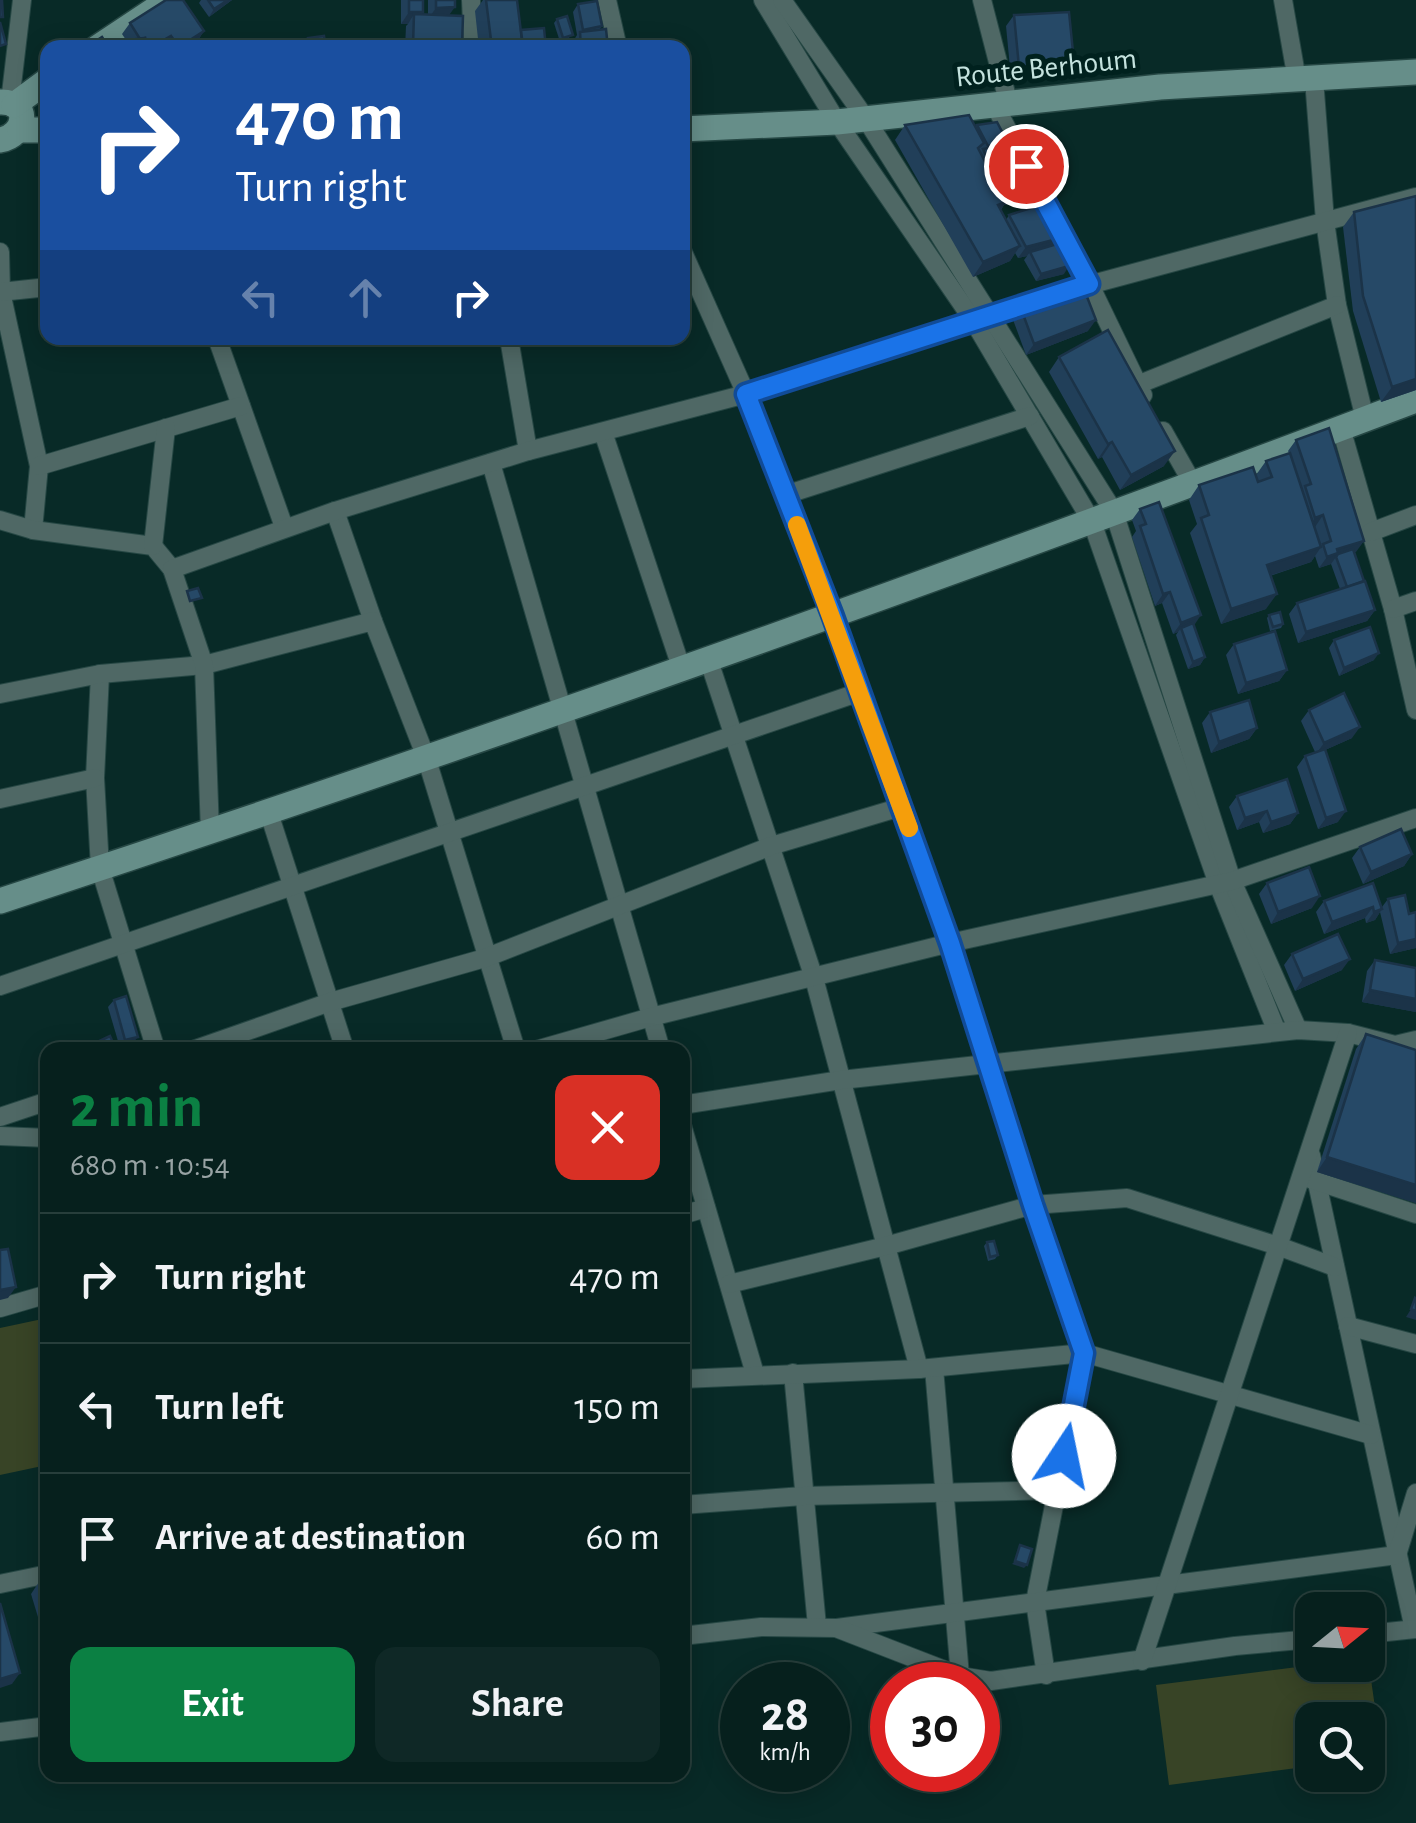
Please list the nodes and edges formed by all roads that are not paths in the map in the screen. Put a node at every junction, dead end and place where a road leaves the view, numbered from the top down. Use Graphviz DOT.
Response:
graph roads {
  1 [pos="22,0"];
  2 [pos="169,0"];
  3 [pos="471,0"];
  4 [pos="607,0"];
  5 [pos="763,0"];
  6 [pos="782,0"];
  7 [pos="982,0"];
  8 [pos="1282,0"];
  9 [pos="109,40"];
  10 [pos="472,40"];
  11 [pos="616,40"];
  12 [pos="1416,72"];
  13 [pos="1305,80"];
  14 [pos="40,87"];
  15 [pos="1002,106"];
  16 [pos="9,116"];
  17 [pos="866,118"];
  18 [pos="836,122"];
  19 [pos="40,127"];
  20 [pos="690,129"];
  21 [pos="1416,197"];
  22 [pos="1325,221"];
  23 [pos="0,252"];
  24 [pos="690,268"];
  25 [pos="1089,284"];
  26 [pos="40,288"];
  27 [pos="1,292"];
  28 [pos="1337,304"];
  29 [pos="982,316"];
  30 [pos="219,345"];
  31 [pos="510,345"];
  32 [pos="1137,385"];
  33 [pos="746,394"];
  34 [pos="1416,400"];
  35 [pos="241,406"];
  36 [pos="1030,416"];
  37 [pos="1353,424"];
  38 [pos="166,428"];
  39 [pos="604,432"];
  40 [pos="528,450"];
  41 [pos="491,463"];
  42 [pos="39,466"];
  43 [pos="1193,484"];
  44 [pos="786,495"];
  45 [pos="335,510"];
  46 [pos="1416,515"];
  47 [pos="1103,517"];
  48 [pos="0,520"];
  49 [pos="284,527"];
  50 [pos="33,530"];
  51 [pos="1371,532"];
  52 [pos="153,546"];
  53 [pos="172,569"];
  54 [pos="1416,601"];
  55 [pos="1394,610"];
  56 [pos="832,614"];
  57 [pos="373,621"];
  58 [pos="708,658"];
  59 [pos="204,665"];
  60 [pos="681,667"];
  61 [pos="100,674"];
  62 [pos="860,692"];
  63 [pos="0,694"];
  64 [pos="1416,706"];
  65 [pos="562,709"];
  66 [pos="734,736"];
  67 [pos="426,760"];
  68 [pos="95,778"];
  69 [pos="584,786"];
  70 [pos="0,800"];
  71 [pos="901,807"];
  72 [pos="268,810"];
  73 [pos="1416,818"];
  74 [pos="210,832"];
  75 [pos="448,832"];
  76 [pos="771,846"];
  77 [pos="100,868"];
  78 [pos="1225,883"];
  79 [pos="292,886"];
  80 [pos="0,902"];
  81 [pos="618,904"];
  82 [pos="950,943"];
  83 [pos="124,944"];
  84 [pos="486,958"];
  85 [pos="814,978"];
  86 [pos="0,986"];
  87 [pos="330,1002"];
  88 [pos="651,1017"];
  89 [pos="1298,1030"];
  90 [pos="1277,1032"];
  91 [pos="1348,1033"];
  92 [pos="1416,1040"];
  93 [pos="154,1042"];
  94 [pos="216,1042"];
  95 [pos="342,1042"];
  96 [pos="513,1042"];
  97 [pos="564,1042"];
  98 [pos="659,1042"];
  99 [pos="1395,1045"];
  100 [pos="1416,1050"];
  101 [pos="989,1063"];
  102 [pos="841,1080"];
  103 [pos="0,1096"];
  104 [pos="40,1103"];
  105 [pos="690,1104"];
  106 [pos="3,1116"];
  107 [pos="7,1136"];
  108 [pos="40,1138"];
  109 [pos="690,1153"];
  110 [pos="1308,1179"];
  111 [pos="1033,1205"];
  112 [pos="706,1208"];
  113 [pos="690,1213"];
  114 [pos="1416,1214"];
  115 [pos="886,1246"];
  116 [pos="1278,1246"];
  117 [pos="1335,1268"];
  118 [pos="729,1284"];
  119 [pos="40,1296"];
  120 [pos="0,1308"];
  121 [pos="1348,1326"];
  122 [pos="1416,1344"];
  123 [pos="1084,1353"];
  124 [pos="927,1368"];
  125 [pos="792,1372"];
  126 [pos="754,1374"];
  127 [pos="690,1378"];
  128 [pos="1230,1393"];
  129 [pos="1372,1435"];
  130 [pos="1057,1490"];
  131 [pos="944,1492"];
  132 [pos="1416,1494"];
  133 [pos="804,1496"];
  134 [pos="690,1504"];
  135 [pos="1397,1555"];
  136 [pos="40,1576"];
  137 [pos="0,1584"];
  138 [pos="1167,1585"];
  139 [pos="1035,1602"];
  140 [pos="955,1612"];
  141 [pos="816,1626"];
  142 [pos="836,1628"];
  143 [pos="1415,1629"];
  144 [pos="1385,1632"];
  145 [pos="690,1635"];
  146 [pos="1295,1641"];
  147 [pos="1142,1661"];
  148 [pos="924,1662"];
  149 [pos="959,1662"];
  150 [pos="1046,1674"];
  151 [pos="1000,1680"];
  152 [pos="40,1727"];
  153 [pos="0,1732"];
  1 -- 16 [label="street"];
  2 -- 9 [label="street"];
  3 -- 10 [label="street"];
  4 -- 11 [label="street"];
  5 -- 18 [label="street"];
  6 -- 17 [label="street"];
  7 -- 15 [label="street"];
  8 -- 13 [label="street"];
  12 -- 13 [label="street, Route Berhoum"];
  13 -- 15 [label="street, Route Berhoum"];
  13 -- 22 [label="street"];
  14 -- 16 [label="street"];
  15 -- 17 [label="street, Route Berhoum"];
  15 -- 25 [label="street"];
  16 -- 19 [label="street"];
  17 -- 18 [label="street, Route Berhoum"];
  17 -- 29 [label="street"];
  18 -- 20 [label="street, Route Berhoum"];
  18 -- 29 [label="street"];
  21 -- 22 [label="street"];
  22 -- 25 [label="street"];
  22 -- 28 [label="street"];
  23 -- 27 [label="street"];
  24 -- 33 [label="street"];
  25 -- 29 [label="street"];
  25 -- 32 [label="street"];
  26 -- 27 [label="street"];
  27 -- 42 [label="street"];
  28 -- 32 [label="street"];
  28 -- 37 [label="street"];
  29 -- 33 [label="street"];
  29 -- 36 [label="street"];
  29 -- 47 [label="street"];
  30 -- 35 [label="street"];
  31 -- 40 [label="street"];
  32 -- 43 [label="street"];
  33 -- 39 [label="street"];
  33 -- 44 [label="street"];
  34 -- 37 [label="street"];
  35 -- 38 [label="street"];
  35 -- 49 [label="street"];
  36 -- 44 [label="street"];
  36 -- 47 [label="street"];
  37 -- 43 [label="street"];
  37 -- 51 [label="street"];
  38 -- 42 [label="street"];
  38 -- 52 [label="street"];
  39 -- 40 [label="street"];
  39 -- 60 [label="street"];
  40 -- 41 [label="street"];
  41 -- 45 [label="street"];
  41 -- 65 [label="street"];
  42 -- 50 [label="street"];
  43 -- 47 [label="street"];
  44 -- 56 [label="street"];
  45 -- 49 [label="street"];
  45 -- 57 [label="street"];
  46 -- 51 [label="street"];
  47 -- 56 [label="street"];
  47 -- 78 [label="street"];
  48 -- 50 [label="street"];
  49 -- 53 [label="street"];
  50 -- 52 [label="street"];
  51 -- 55 [label="street"];
  52 -- 53 [label="street"];
  53 -- 59 [label="street"];
  54 -- 55 [label="street"];
  55 -- 64 [label="street"];
  56 -- 58 [label="street"];
  56 -- 62 [label="street"];
  57 -- 59 [label="street"];
  57 -- 67 [label="street"];
  58 -- 60 [label="street"];
  58 -- 66 [label="street"];
  59 -- 61 [label="street"];
  59 -- 74 [label="street"];
  60 -- 65 [label="street"];
  61 -- 63 [label="street"];
  61 -- 68 [label="street"];
  62 -- 66 [label="street"];
  62 -- 71 [label="street"];
  65 -- 67 [label="street"];
  65 -- 69 [label="street"];
  66 -- 69 [label="street"];
  66 -- 76 [label="street"];
  67 -- 72 [label="street"];
  67 -- 75 [label="street"];
  68 -- 70 [label="street"];
  68 -- 77 [label="street"];
  69 -- 75 [label="street"];
  69 -- 81 [label="street"];
  71 -- 76 [label="street"];
  71 -- 82 [label="street"];
  72 -- 74 [label="street"];
  72 -- 79 [label="street"];
  73 -- 78 [label="street"];
  74 -- 77 [label="street"];
  75 -- 79 [label="street"];
  75 -- 84 [label="street"];
  76 -- 81 [label="street"];
  76 -- 85 [label="street"];
  77 -- 80 [label="street"];
  77 -- 83 [label="street"];
  78 -- 82 [label="street"];
  78 -- 89 [label="street"];
  78 -- 90 [label="street"];
  79 -- 83 [label="street"];
  79 -- 87 [label="street"];
  81 -- 84 [label="street"];
  81 -- 88 [label="street"];
  82 -- 85 [label="street"];
  82 -- 101 [label="street"];
  83 -- 86 [label="street"];
  83 -- 93 [label="street"];
  84 -- 87 [label="street"];
  84 -- 96 [label="street"];
  85 -- 88 [label="street"];
  85 -- 102 [label="street"];
  87 -- 94 [label="street"];
  87 -- 95 [label="street"];
  88 -- 97 [label="street"];
  88 -- 98 [label="street"];
  89 -- 90 [label="street"];
  89 -- 91 [label="street"];
  90 -- 101 [label="street"];
  91 -- 99 [label="street"];
  91 -- 110 [label="street"];
  92 -- 99 [label="street"];
  99 -- 100 [label="street"];
  101 -- 102 [label="street"];
  101 -- 111 [label="street"];
  102 -- 105 [label="street"];
  102 -- 115 [label="street"];
  103 -- 106 [label="street"];
  104 -- 106 [label="street"];
  106 -- 107 [label="street"];
  107 -- 108 [label="street"];
  109 -- 112 [label="street"];
  110 -- 114 [label="street"];
  110 -- 116 [label="street"];
  110 -- 117 [label="street"];
  111 -- 115 [label="street"];
  111 -- 116 [label="street"];
  111 -- 123 [label="street"];
  112 -- 113 [label="street"];
  112 -- 118 [label="street"];
  115 -- 118 [label="street"];
  115 -- 124 [label="street"];
  116 -- 117 [label="street"];
  116 -- 128 [label="street"];
  117 -- 121 [label="street"];
  118 -- 126 [label="street"];
  119 -- 120 [label="street"];
  121 -- 122 [label="street"];
  121 -- 129 [label="street"];
  123 -- 124 [label="street"];
  123 -- 128 [label="street"];
  123 -- 130 [label="street"];
  124 -- 125 [label="street"];
  124 -- 131 [label="street"];
  125 -- 126 [label="street"];
  125 -- 133 [label="street"];
  126 -- 127 [label="street"];
  128 -- 129 [label="street"];
  128 -- 138 [label="street"];
  129 -- 135 [label="street"];
  130 -- 131 [label="street"];
  130 -- 139 [label="street"];
  131 -- 133 [label="street"];
  131 -- 140 [label="street"];
  132 -- 135 [label="street"];
  133 -- 134 [label="street"];
  133 -- 141 [label="street"];
  135 -- 138 [label="street"];
  135 -- 143 [label="street"];
  136 -- 137 [label="street"];
  138 -- 139 [label="street"];
  138 -- 147 [label="street"];
  139 -- 140 [label="street"];
  139 -- 150 [label="street"];
  140 -- 142 [label="street"];
  140 -- 149 [label="street"];
  141 -- 142 [label="street"];
  141 -- 145 [label="street"];
  142 -- 148 [label="street"];
  143 -- 144 [label="street"];
  146 -- 147 [label="street"];
  147 -- 150 [label="street"];
  150 -- 151 [label="street"];
  152 -- 153 [label="street"];
}
